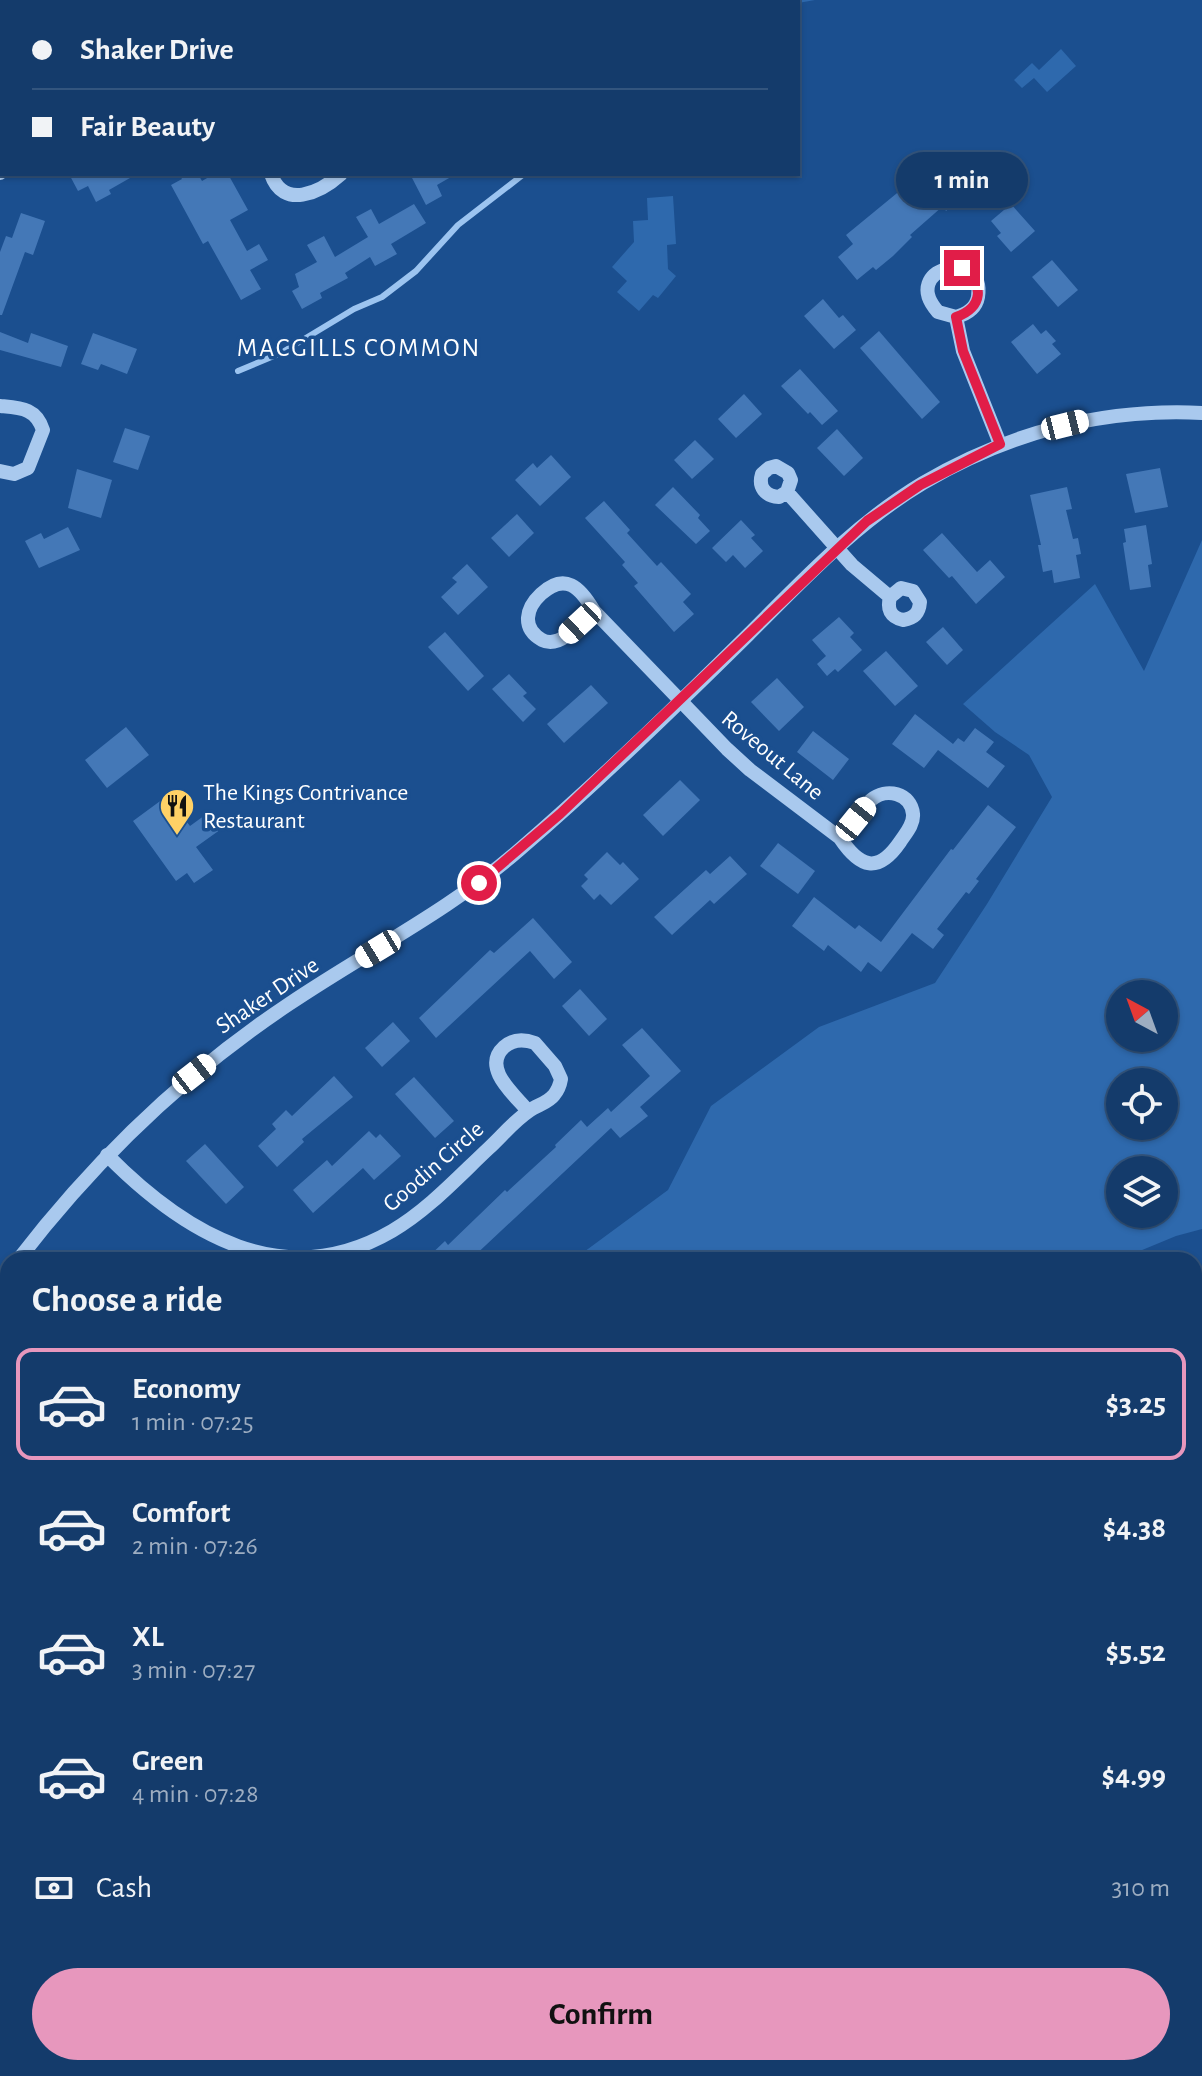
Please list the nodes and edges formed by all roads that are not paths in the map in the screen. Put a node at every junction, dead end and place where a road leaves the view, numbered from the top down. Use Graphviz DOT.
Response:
graph roads {
  1 [pos="272,176"];
  2 [pos="337,176"];
  3 [pos="956,317"];
  4 [pos="0,406"];
  5 [pos="1202,413"];
  6 [pos="1000,444"];
  7 [pos="0,471"];
  8 [pos="787,492"];
  9 [pos="837,548"];
  10 [pos="890,597"];
  11 [pos="594,611"];
  12 [pos="680,701"];
  13 [pos="840,838"];
  14 [pos="528,1111"];
  15 [pos="107,1155"];
  16 [pos="25,1252"];
  17 [pos="263,1252"];
  18 [pos="345,1252"];
  1 -- 2 [label="street"];
  3 -- 6 [label="street"];
  4 -- 7 [label="street"];
  5 -- 6 [label="street, Shaker Drive"];
  6 -- 9 [label="street, Shaker Drive"];
  8 -- 9 [label="street"];
  9 -- 10 [label="street"];
  9 -- 12 [label="street, Shaker Drive"];
  11 -- 11 [label="street"];
  11 -- 12 [label="street, Roveout Lane"];
  12 -- 13 [label="street, Roveout Lane"];
  12 -- 15 [label="street, Shaker Drive"];
  13 -- 13 [label="street, Roveout Lane"];
  14 -- 14 [label="street, Goodin Circle"];
  14 -- 18 [label="street, Goodin Circle"];
  15 -- 16 [label="street, Shaker Drive"];
  15 -- 17 [label="street, Goodin Circle"];
}
